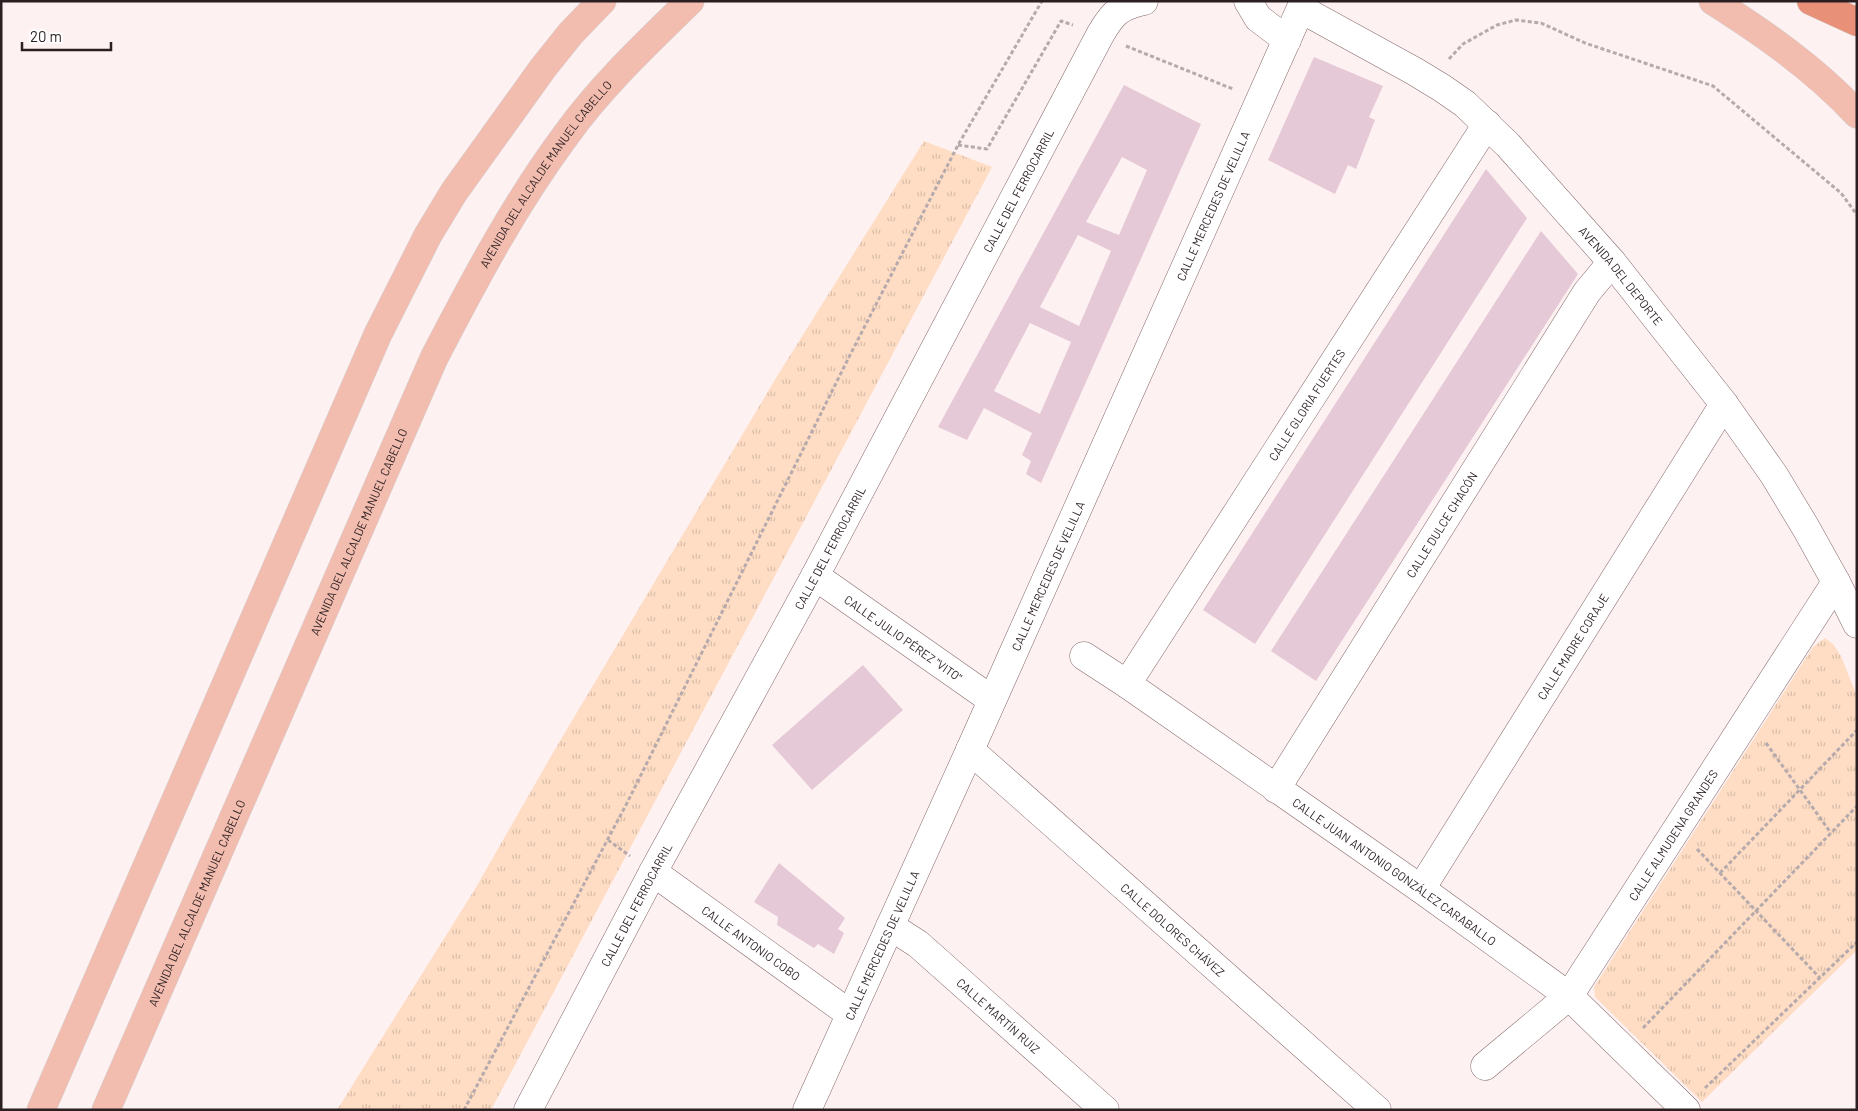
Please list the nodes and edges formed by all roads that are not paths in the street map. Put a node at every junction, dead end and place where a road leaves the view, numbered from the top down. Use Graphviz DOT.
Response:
graph roads {
  1 [pos="602,1"];
  2 [pos="690,1"];
  3 [pos="1144,1"];
  4 [pos="1248,1"];
  5 [pos="1713,1"];
  6 [pos="1811,1"];
  7 [pos="1305,4"];
  8 [pos="1857,22"];
  9 [pos="1287,40"];
  10 [pos="1857,114"];
  11 [pos="1487,124"];
  12 [pos="1612,262"];
  13 [pos="1724,404"];
  14 [pos="815,576"];
  15 [pos="1836,582"];
  16 [pos="1857,624"];
  17 [pos="1084,656"];
  18 [pos="1127,684"];
  19 [pos="992,700"];
  20 [pos="970,750"];
  21 [pos="1276,788"];
  22 [pos="653,872"];
  23 [pos="1421,888"];
  24 [pos="890,926"];
  25 [pos="1569,996"];
  26 [pos="850,1014"];
  27 [pos="1485,1066"];
  28 [pos="1685,1109"];
  29 [pos="40,1110"];
  30 [pos="106,1110"];
  31 [pos="528,1110"];
  32 [pos="807,1110"];
  33 [pos="1105,1110"];
  34 [pos="1377,1110"];
  1 -- 29 [label="main road"];
  2 -- 30 [label="main road, AVENIDA DEL ALCALDE MANUEL CABELLO"];
  3 -- 14 [label="street, CALLE DEL FERROCARRIL"];
  4 -- 9 [label="street"];
  5 -- 10 [label="main road"];
  6 -- 8 [label="highway"];
  7 -- 9 [label="street, CALLE MERCEDES DE VELILLA"];
  7 -- 11 [label="street, AVENIDA DEL DEPORTE"];
  9 -- 19 [label="street, CALLE MERCEDES DE VELILLA"];
  11 -- 12 [label="street, AVENIDA DEL DEPORTE"];
  11 -- 18 [label="street, CALLE GLORIA FUERTES"];
  12 -- 13 [label="street, AVENIDA DEL DEPORTE"];
  12 -- 21 [label="street, CALLE DULCE CHACÓN"];
  13 -- 15 [label="street, AVENIDA DEL DEPORTE"];
  13 -- 23 [label="street, CALLE MADRE CORAJE"];
  14 -- 19 [label="street, CALLE JULIO PÉREZ \"VITO\""];
  14 -- 22 [label="street, CALLE DEL FERROCARRIL"];
  15 -- 16 [label="street, AVENIDA DEL DEPORTE"];
  15 -- 25 [label="street, CALLE ALMUDENA GRANDES"];
  17 -- 18 [label="street, CALLE JUAN ANTONIO GONZÁLEZ CARABALLO"];
  18 -- 21 [label="street, CALLE JUAN ANTONIO GONZÁLEZ CARABALLO"];
  19 -- 20 [label="street, CALLE MERCEDES DE VELILLA"];
  20 -- 24 [label="street, CALLE MERCEDES DE VELILLA"];
  20 -- 34 [label="street, CALLE DOLORES CHÁVEZ"];
  21 -- 23 [label="street, CALLE JUAN ANTONIO GONZÁLEZ CARABALLO"];
  22 -- 26 [label="street, CALLE ANTONIO COBO"];
  22 -- 31 [label="street, CALLE DEL FERROCARRIL"];
  23 -- 25 [label="street, CALLE JUAN ANTONIO GONZÁLEZ CARABALLO"];
  24 -- 26 [label="street, CALLE MERCEDES DE VELILLA"];
  24 -- 33 [label="street, CALLE MARTÍN RUIZ"];
  25 -- 27 [label="street, CALLE ALMUDENA GRANDES"];
  25 -- 28 [label="street, CALLE JUAN ANTONIO GONZÁLEZ CARABALLO"];
  26 -- 32 [label="street, CALLE MERCEDES DE VELILLA"];
}
